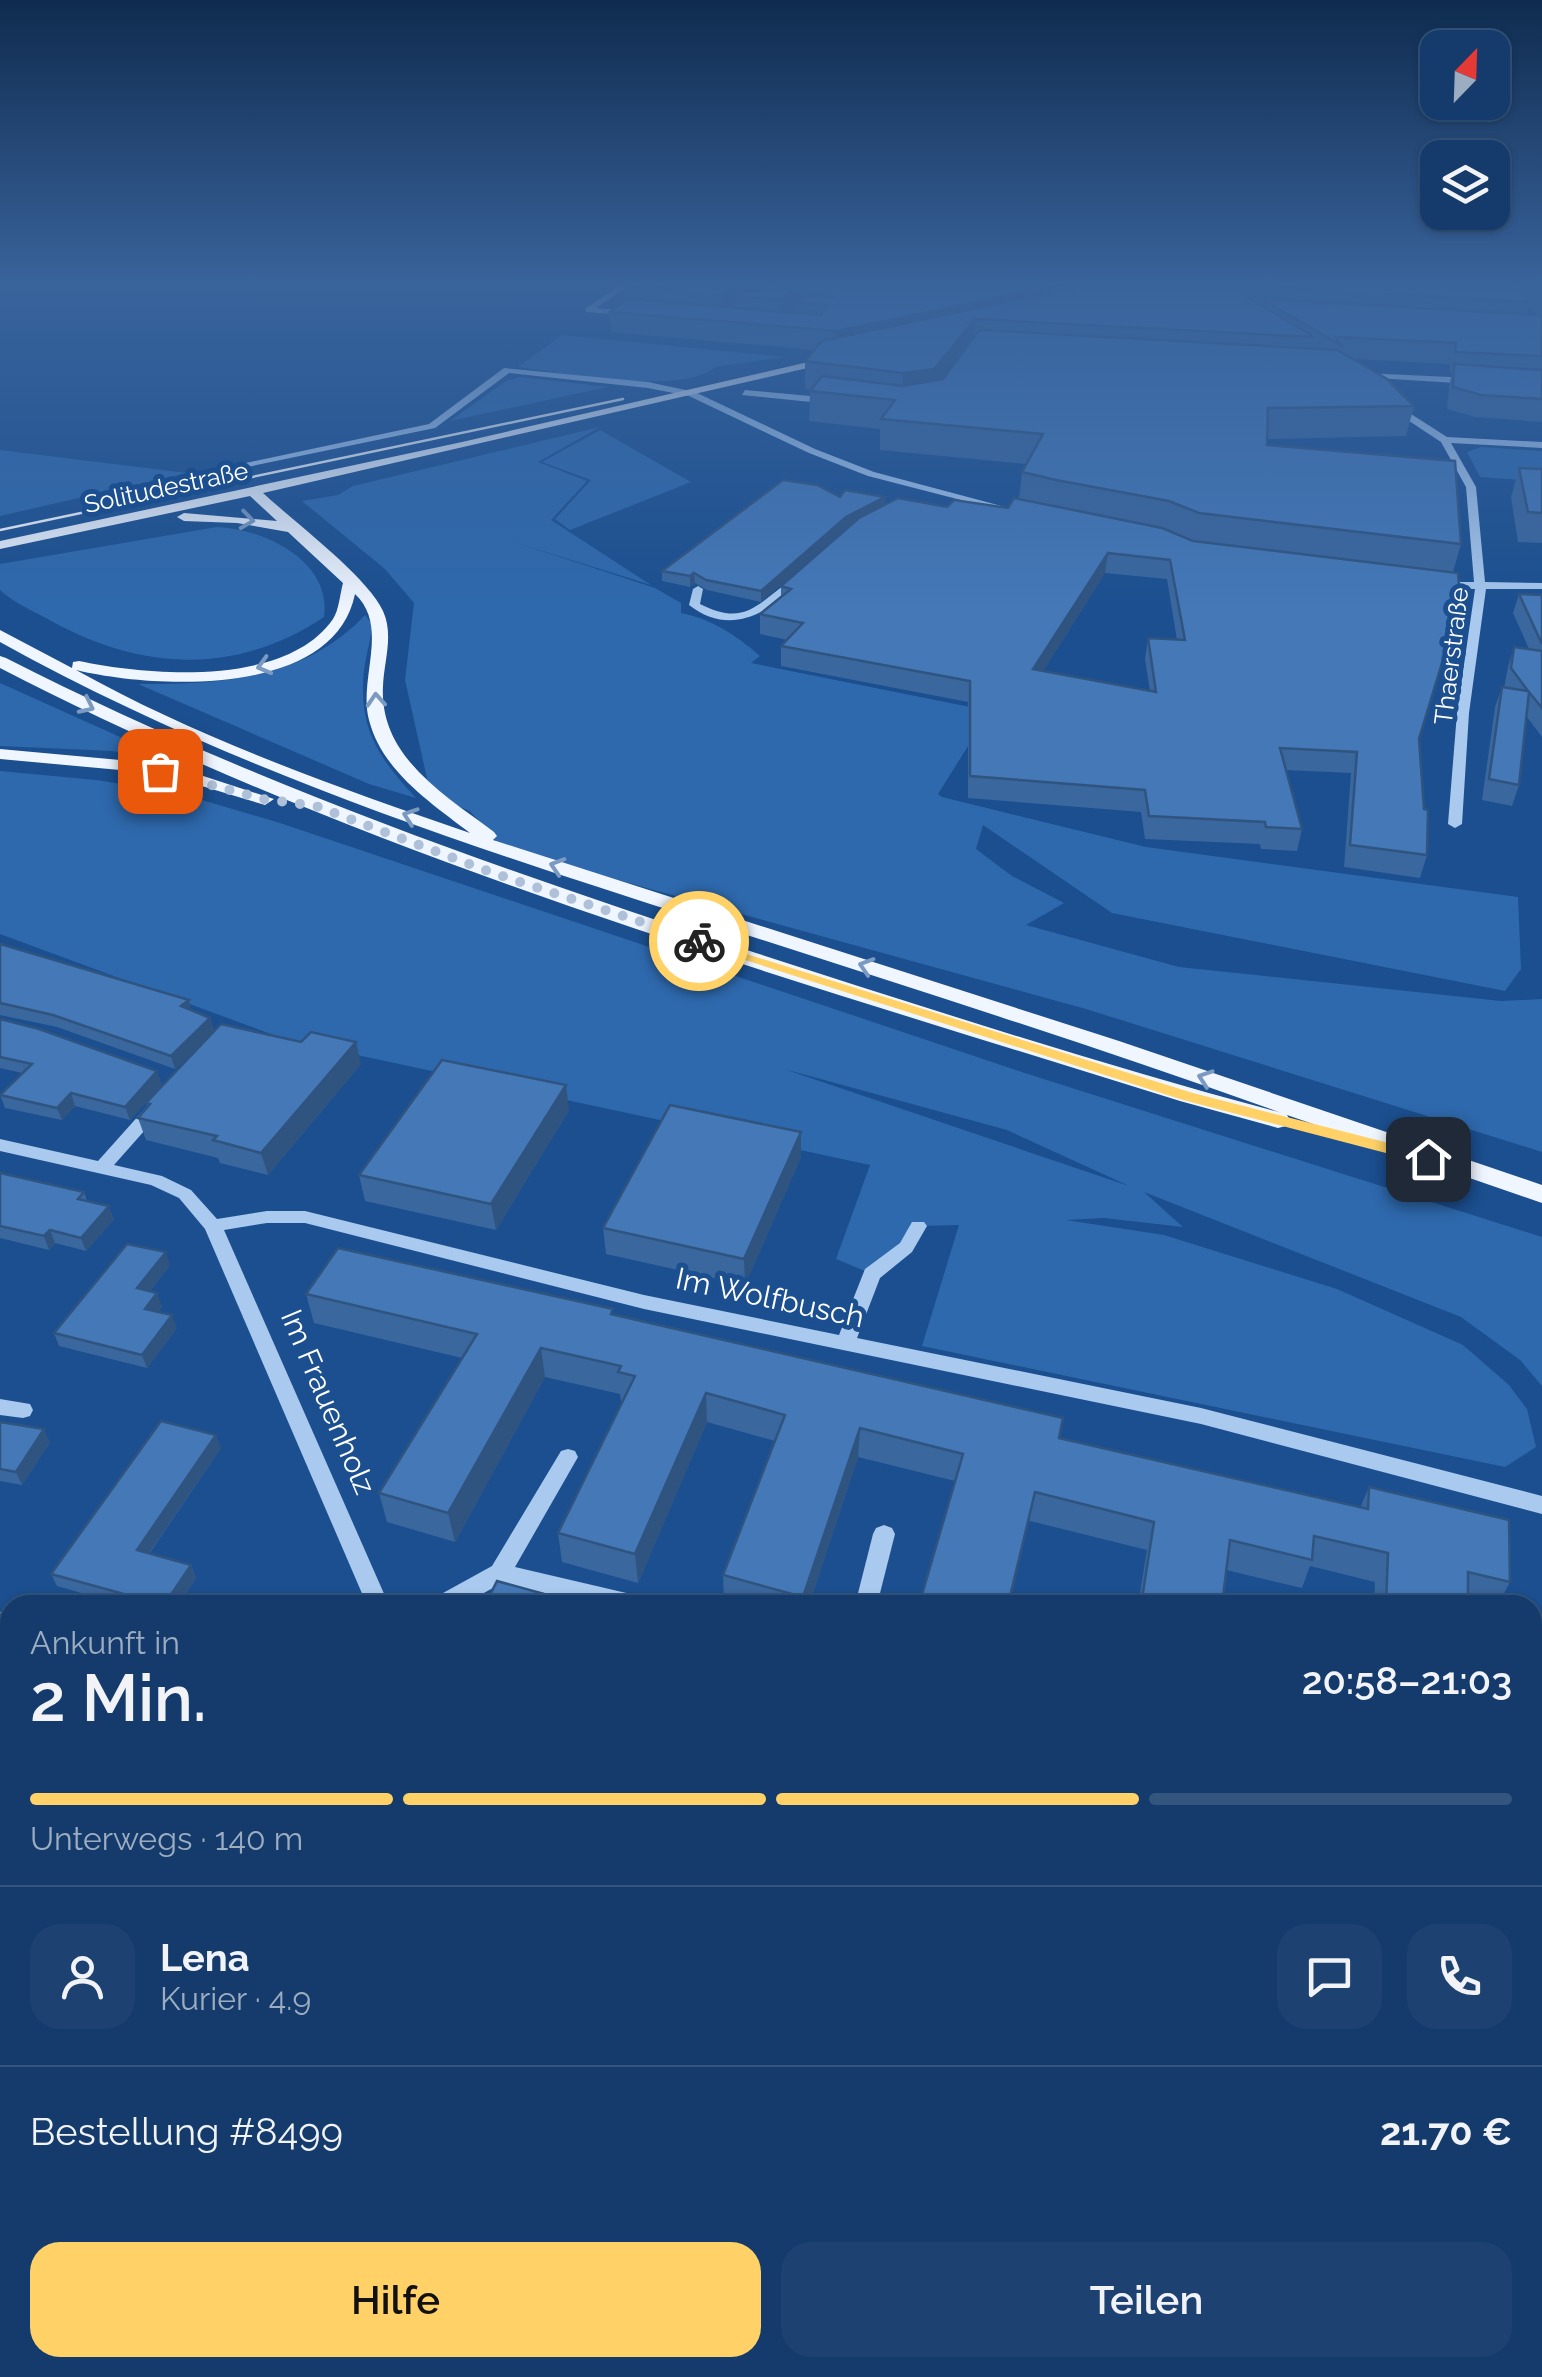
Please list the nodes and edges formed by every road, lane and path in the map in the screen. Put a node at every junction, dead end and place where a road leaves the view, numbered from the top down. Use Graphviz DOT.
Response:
graph roads {
  1 [pos="479,391"];
  2 [pos="677,391"];
  3 [pos="705,391"];
  4 [pos="745,393"];
  5 [pos="692,394"];
  6 [pos="1384,402"];
  7 [pos="843,403"];
  8 [pos="1445,440"];
  9 [pos="1542,445"];
  10 [pos="204,472"];
  11 [pos="932,491"];
  12 [pos="254,492"];
  13 [pos="910,500"];
  14 [pos="1034,515"];
  15 [pos="131,518"];
  16 [pos="293,528"];
  17 [pos="0,545"];
  18 [pos="812,568"];
  19 [pos="1418,582"];
  20 [pos="350,583"];
  21 [pos="1481,586"];
  22 [pos="1542,586"];
  23 [pos="698,589"];
  24 [pos="0,636"];
  25 [pos="0,661"];
  26 [pos="46,662"];
  27 [pos="0,754"];
  28 [pos="316,806"];
  29 [pos="1455,824"];
  30 [pos="502,848"];
  31 [pos="168,1092"];
  32 [pos="0,1145"];
  33 [pos="1428,1159"];
  34 [pos="102,1167"];
  35 [pos="1542,1194"];
  36 [pos="213,1226"];
  37 [pos="918,1226"];
  38 [pos="845,1345"];
  39 [pos="0,1407"];
  40 [pos="22,1410"];
  41 [pos="568,1458"];
  42 [pos="1542,1505"];
  43 [pos="884,1534"];
  44 [pos="500,1573"];
  45 [pos="374,1595"];
  46 [pos="460,1595"];
  47 [pos="593,1595"];
  48 [pos="869,1595"];
  1 -- 10 [label="street, Solitudestraße"];
  2 -- 5 [label="street, Solitudestraße"];
  3 -- 5 [label="main road, Solitudestraße"];
  4 -- 7 [label="street"];
  5 -- 11 [label="street"];
  5 -- 12 [label="main road, Solitudestraße"];
  6 -- 8 [label="street, Thaerstraße"];
  8 -- 9 [label="street"];
  8 -- 21 [label="street, Thaerstraße"];
  11 -- 13 [label="street"];
  11 -- 14 [label="street"];
  12 -- 15 [label="main road, Solitudestraße"];
  12 -- 16 [label="main road"];
  15 -- 16 [label="main road, one-way"];
  15 -- 17 [label="main road, Solitudestraße"];
  16 -- 20 [label="main road"];
  18 -- 23 [label="street"];
  19 -- 21 [label="street"];
  20 -- 26 [label="main road, one-way"];
  30 -- 20 [label="main road, one-way"];
  21 -- 22 [label="street"];
  21 -- 29 [label="street, Thaerstraße"];
  24 -- 26 [label="main road"];
  25 -- 28 [label="main road, one-way"];
  30 -- 26 [label="main road, one-way"];
  27 -- 28 [label="main road"];
  28 -- 33 [label="main road"];
  33 -- 30 [label="main road, one-way"];
  31 -- 34 [label="street"];
  32 -- 34 [label="street"];
  33 -- 35 [label="main road"];
  34 -- 36 [label="street"];
  36 -- 38 [label="street, Im Wolfbusch"];
  36 -- 45 [label="street, Im Frauenholz"];
  37 -- 38 [label="street"];
  38 -- 42 [label="street, Im Wolfbusch"];
  39 -- 40 [label="street"];
  41 -- 44 [label="street"];
  43 -- 48 [label="street"];
  44 -- 46 [label="street"];
  44 -- 47 [label="street"];
}
